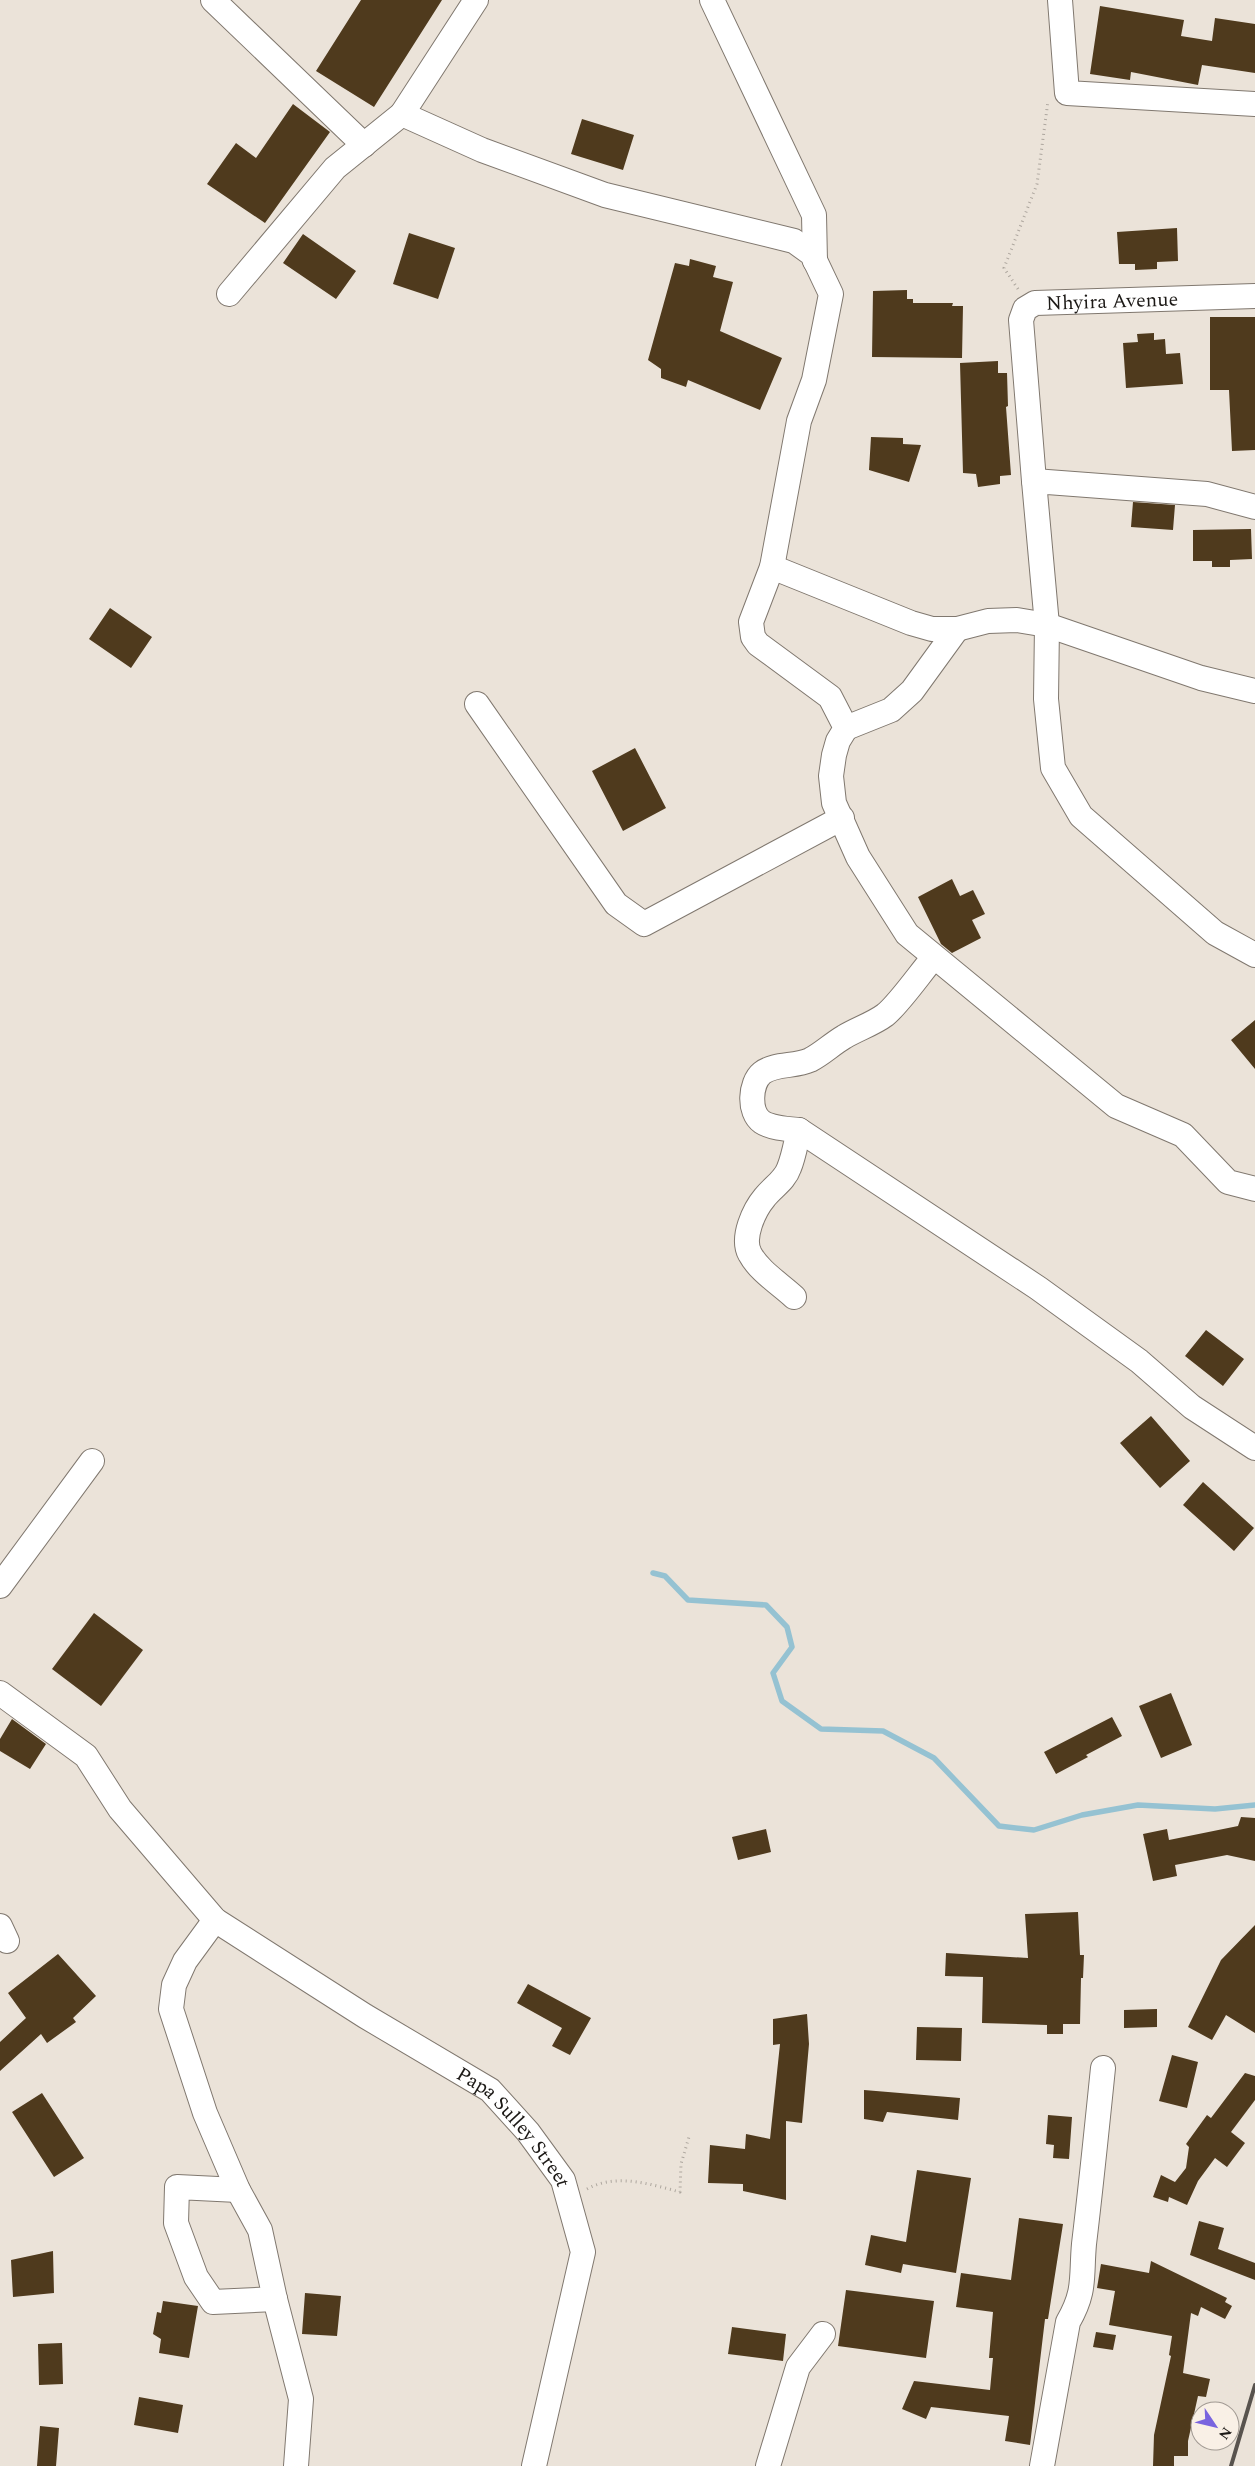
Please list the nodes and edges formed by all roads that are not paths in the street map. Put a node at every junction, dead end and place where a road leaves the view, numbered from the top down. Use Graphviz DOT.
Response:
graph roads {
  1 [pos="213,0"];
  2 [pos="476,0"];
  3 [pos="712,0"];
  4 [pos="1060,0"];
  5 [pos="1255,104"];
  6 [pos="402,114"];
  7 [pos="364,145"];
  8 [pos="815,261"];
  9 [pos="228,294"];
  10 [pos="1255,296"];
  11 [pos="1034,481"];
  12 [pos="1255,507"];
  13 [pos="772,567"];
  14 [pos="1046,625"];
  15 [pos="957,629"];
  16 [pos="1255,691"];
  17 [pos="477,704"];
  18 [pos="846,728"];
  19 [pos="842,818"];
  20 [pos="1255,955"];
  21 [pos="934,957"];
  22 [pos="798,1130"];
  23 [pos="1255,1189"];
  24 [pos="794,1296"];
  25 [pos="1255,1448"];
  26 [pos="92,1462"];
  27 [pos="0,1586"];
  28 [pos="0,1693"];
  29 [pos="214,1920"];
  30 [pos="1103,2068"];
  31 [pos="238,2190"];
  32 [pos="275,2299"];
  33 [pos="823,2334"];
  34 [pos="296,2466"];
  35 [pos="534,2466"];
  36 [pos="768,2466"];
  37 [pos="1042,2466"];
  1 -- 7 [label="street"];
  2 -- 6 [label="street"];
  3 -- 8 [label="street"];
  4 -- 5 [label="street"];
  6 -- 7 [label="street"];
  6 -- 8 [label="street"];
  7 -- 9 [label="street"];
  8 -- 13 [label="street"];
  10 -- 11 [label="street, Nhyira Avenue"];
  11 -- 12 [label="street"];
  11 -- 14 [label="street, Nhyira Avenue"];
  13 -- 15 [label="street"];
  13 -- 18 [label="street"];
  14 -- 15 [label="street"];
  14 -- 16 [label="street"];
  14 -- 20 [label="street, Nhyira Avenue"];
  15 -- 18 [label="street"];
  17 -- 19 [label="street"];
  18 -- 19 [label="street"];
  19 -- 21 [label="street"];
  21 -- 22 [label="street"];
  21 -- 23 [label="street"];
  22 -- 24 [label="street"];
  22 -- 25 [label="street"];
  26 -- 27 [label="street"];
  28 -- 29 [label="street, Papa Sulley Street"];
  29 -- 31 [label="street"];
  29 -- 35 [label="street, Papa Sulley Street"];
  30 -- 37 [label="street"];
  31 -- 32 [label="street"];
  31 -- 32 [label="street"];
  32 -- 34 [label="street"];
  33 -- 36 [label="street"];
}
